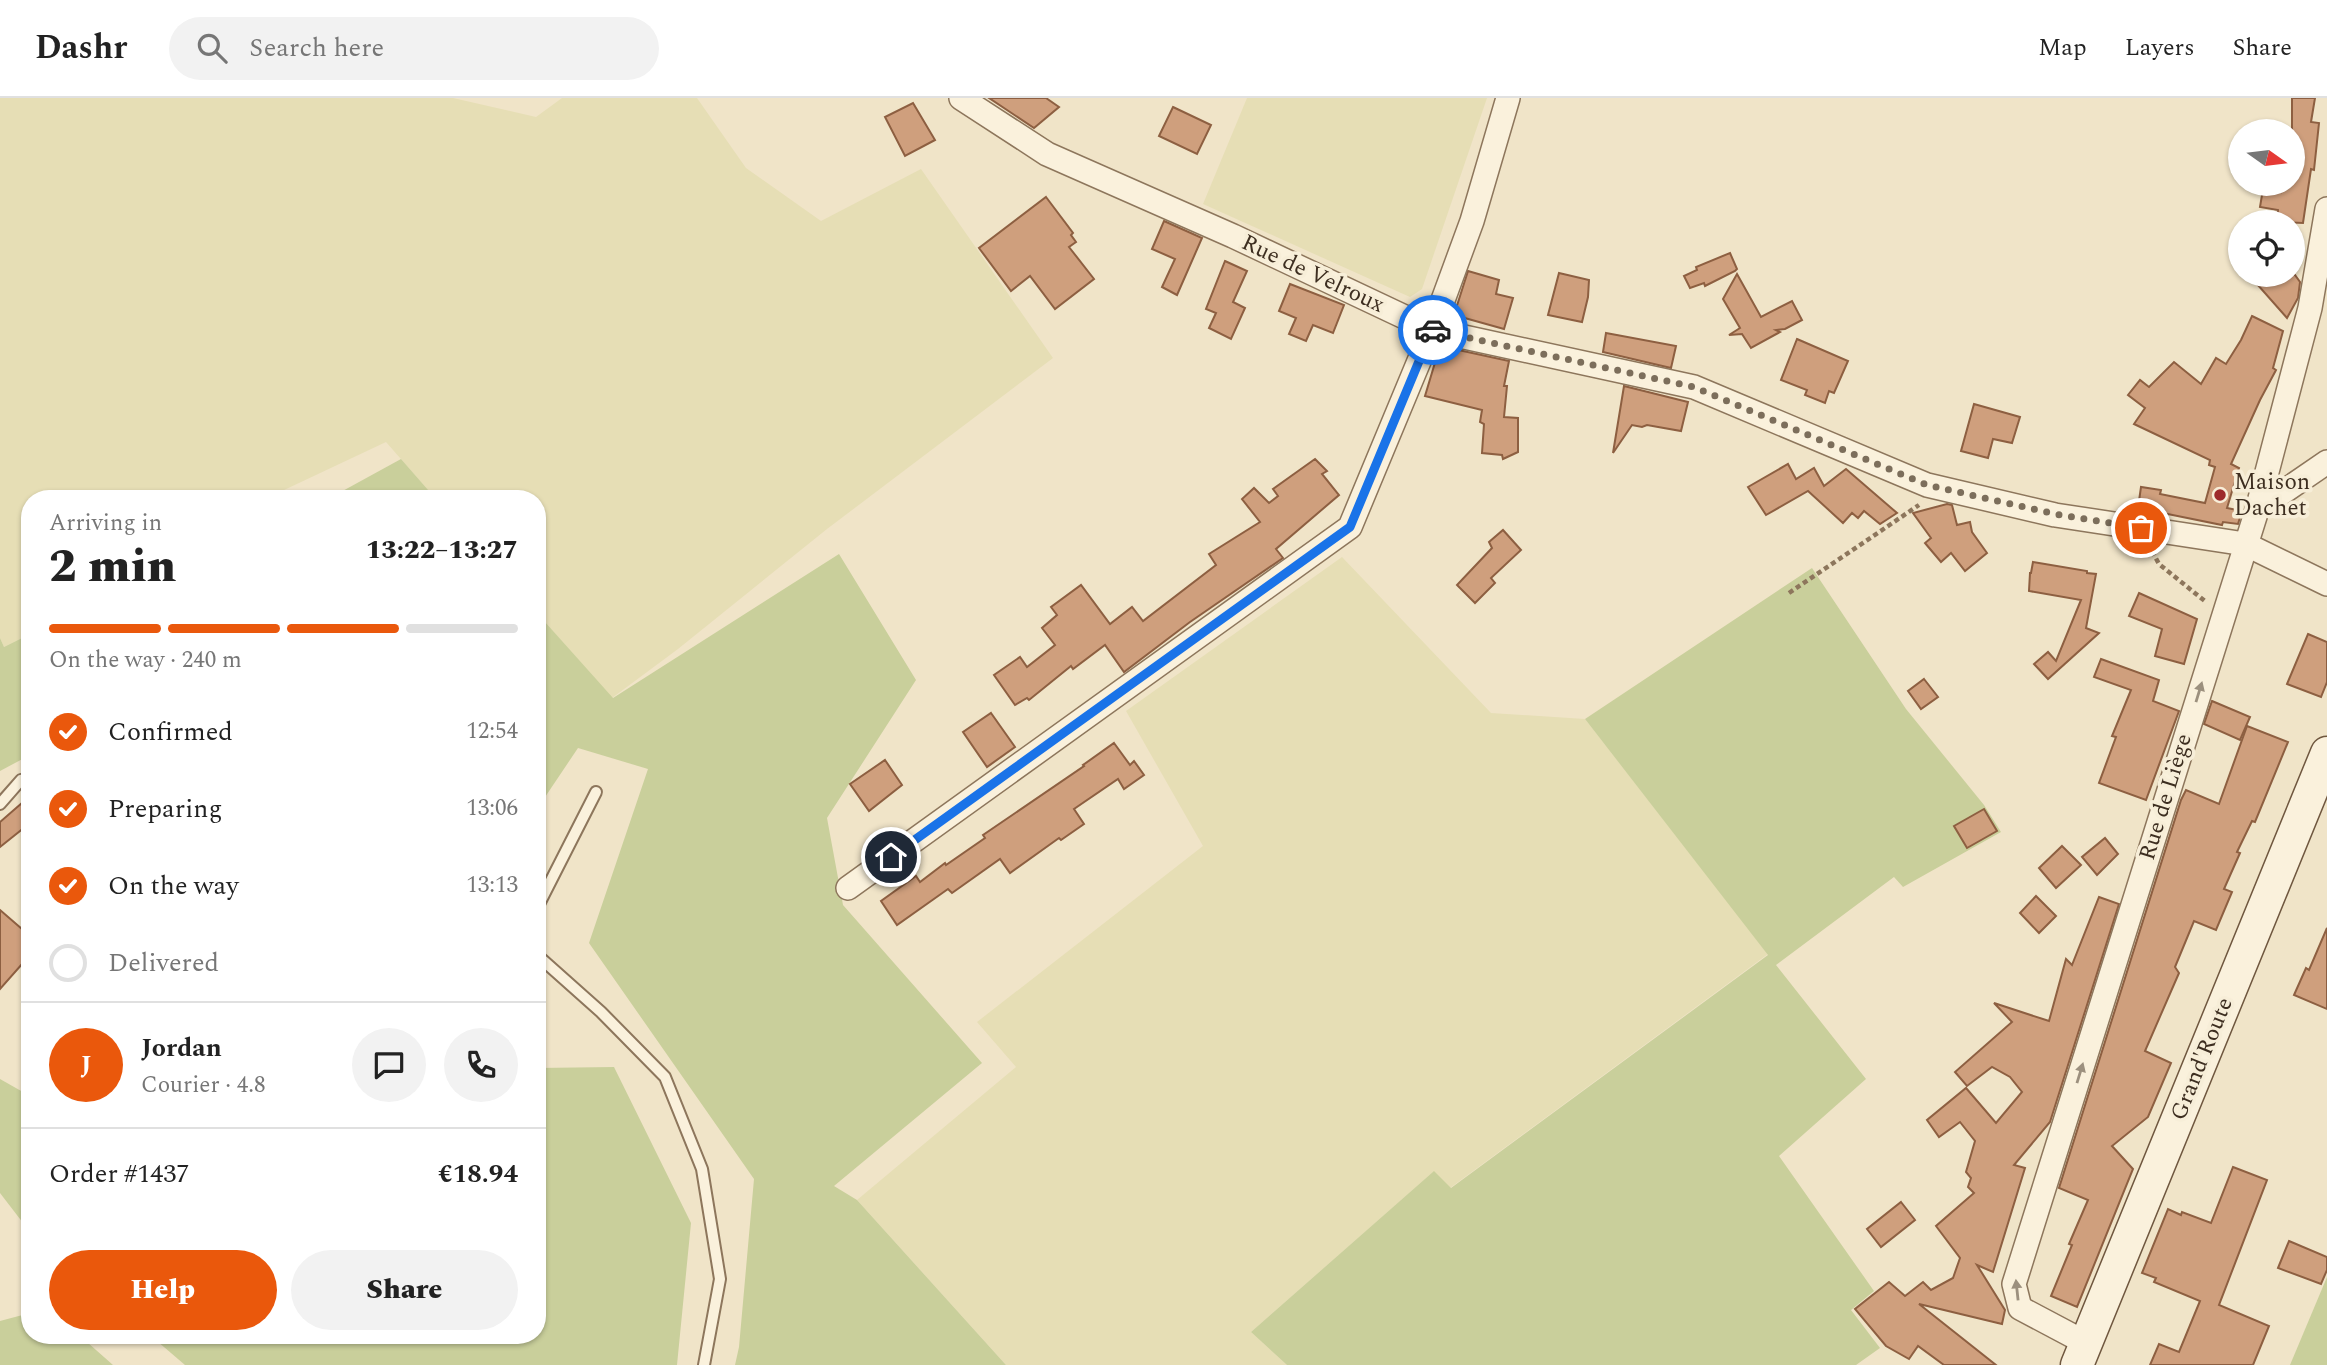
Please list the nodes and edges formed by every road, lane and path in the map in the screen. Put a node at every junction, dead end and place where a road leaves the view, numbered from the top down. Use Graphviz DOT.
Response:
graph roads {
  1 [pos="961,98"];
  2 [pos="1508,98"];
  3 [pos="2327,209"];
  4 [pos="1432,330"];
  5 [pos="2327,462"];
  6 [pos="1942,488"];
  7 [pos="2257,510"];
  8 [pos="2141,528"];
  9 [pos="2245,544"];
  10 [pos="2327,584"];
  11 [pos="1789,593"];
  12 [pos="2223,616"];
  13 [pos="2327,754"];
  14 [pos="21,780"];
  15 [pos="596,792"];
  16 [pos="0,804"];
  17 [pos="848,888"];
  18 [pos="546,890"];
  19 [pos="546,963"];
  20 [pos="2082,1354"];
  21 [pos="704,1365"];
  1 -- 4 [label="street, Rue de Velroux"];
  2 -- 4 [label="street"];
  3 -- 7 [label="street, Rue de Liège"];
  4 -- 6 [label="street, Rue de Velroux"];
  4 -- 17 [label="street"];
  5 -- 7 [label="street"];
  6 -- 8 [label="street, Rue de Velroux"];
  6 -- 11 [label="path"];
  7 -- 9 [label="street, Rue de Liège"];
  8 -- 9 [label="street, Rue de Velroux"];
  8 -- 12 [label="path"];
  9 -- 10 [label="street, Rue de Velroux"];
  9 -- 12 [label="street, Rue de Liège"];
  20 -- 12 [label="street, Rue de Liège, one-way"];
  13 -- 20 [label="main road, Grand'Route"];
  14 -- 16 [label="lane"];
  15 -- 18 [label="lane"];
  19 -- 21 [label="lane"];
}
